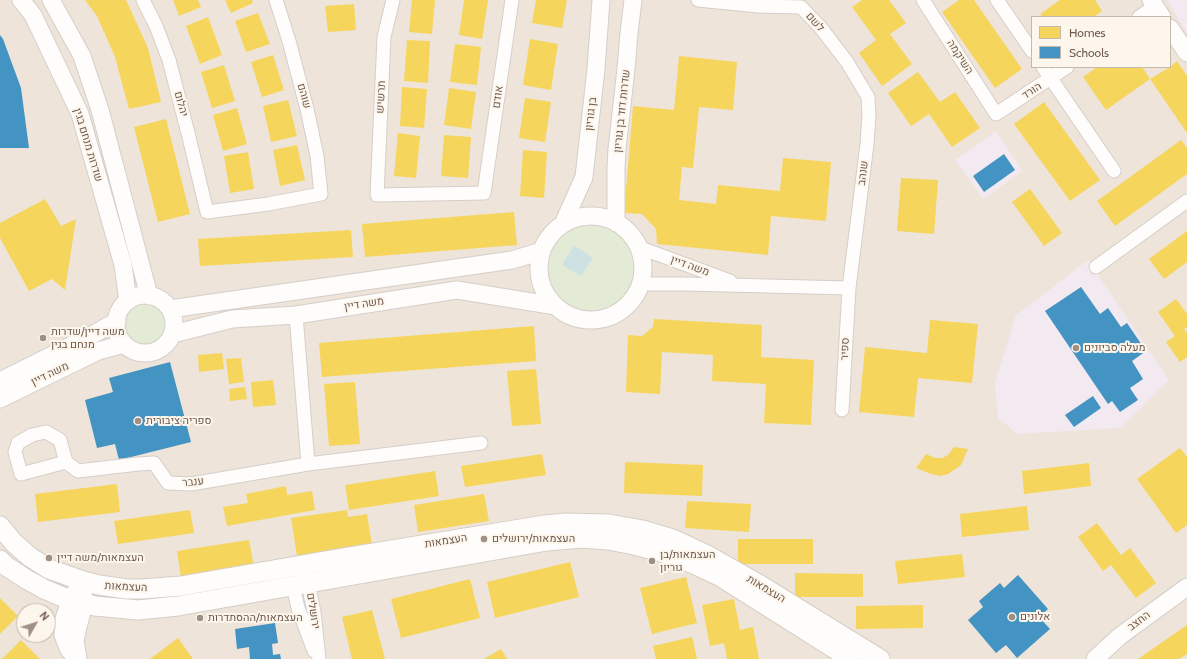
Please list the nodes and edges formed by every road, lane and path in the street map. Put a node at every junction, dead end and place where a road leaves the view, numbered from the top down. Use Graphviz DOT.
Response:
graph roads {
  1 [pos="22,0"];
  2 [pos="51,0"];
  3 [pos="143,0"];
  4 [pos="276,0"];
  5 [pos="393,0"];
  6 [pos="512,0"];
  7 [pos="601,0"];
  8 [pos="633,0"];
  9 [pos="698,0"];
  10 [pos="923,0"];
  11 [pos="997,0"];
  12 [pos="1156,8"];
  13 [pos="1141,16"];
  14 [pos="1171,29"];
  15 [pos="1031,50"];
  16 [pos="1187,53"];
  17 [pos="847,62"];
  18 [pos="1044,68"];
  19 [pos="1066,68"];
  20 [pos="1051,79"];
  21 [pos="996,114"];
  22 [pos="1114,171"];
  23 [pos="321,194"];
  24 [pos="484,194"];
  25 [pos="1187,201"];
  26 [pos="616,223"];
  27 [pos="563,224"];
  28 [pos="638,247"];
  29 [pos="542,251"];
  30 [pos="1096,267"];
  31 [pos="640,284"];
  32 [pos="742,285"];
  33 [pos="849,288"];
  34 [pos="149,296"];
  35 [pos="128,301"];
  36 [pos="556,306"];
  37 [pos="170,309"];
  38 [pos="296,315"];
  39 [pos="117,321"];
  40 [pos="172,334"];
  41 [pos="124,344"];
  42 [pos="0,381"];
  43 [pos="0,399"];
  44 [pos="842,410"];
  45 [pos="481,443"];
  46 [pos="66,462"];
  47 [pos="308,464"];
  48 [pos="0,526"];
  49 [pos="0,560"];
  50 [pos="297,566"];
  51 [pos="83,581"];
  52 [pos="301,585"];
  53 [pos="1187,587"];
  54 [pos="77,602"];
  55 [pos="77,659"];
  56 [pos="318,659"];
  57 [pos="851,659"];
  58 [pos="880,659"];
  59 [pos="1095,659"];
  1 -- 35 [label="street, שדרות מנחם בגין"];
  2 -- 34 [label="street, שדרות מנחם בגין"];
  3 -- 23 [label="street, יהלום"];
  4 -- 23 [label="street, שוהם"];
  5 -- 24 [label="street, תרשיש"];
  6 -- 24 [label="street, אודם"];
  7 -- 27 [label="street, בן גוריון"];
  8 -- 26 [label="street, שדרות דוד בן גוריון"];
  9 -- 17 [label="street, לשם"];
  10 -- 21 [label="street, השיקמה"];
  11 -- 15 [label="street"];
  12 -- 13 [label="street"];
  14 -- 16 [label="street"];
  17 -- 33 [label="street, שנהב"];
  18 -- 20 [label="street"];
  19 -- 20 [label="street, הורד"];
  20 -- 21 [label="street, הורד"];
  20 -- 22 [label="street"];
  25 -- 30 [label="street"];
  26 -- 27 [label="street"];
  26 -- 28 [label="street"];
  27 -- 29 [label="street"];
  28 -- 31 [label="street"];
  28 -- 32 [label="street, משה דיין"];
  29 -- 36 [label="street"];
  29 -- 37 [label="street, משה דיין"];
  31 -- 32 [label="street, משה דיין"];
  31 -- 36 [label="street"];
  32 -- 33 [label="street, משה דיין"];
  33 -- 44 [label="street, ספיר"];
  34 -- 35 [label="street"];
  34 -- 37 [label="street"];
  35 -- 39 [label="street"];
  36 -- 38 [label="street, משה דיין"];
  37 -- 40 [label="street"];
  38 -- 40 [label="street, משה דיין"];
  38 -- 47 [label="street"];
  39 -- 41 [label="street"];
  39 -- 42 [label="street, משה דיין"];
  40 -- 41 [label="street"];
  41 -- 43 [label="street, משה דיין"];
  45 -- 47 [label="street, ענבר"];
  46 -- 47 [label="street, ענבר"];
  48 -- 51 [label="main road, העצמאות"];
  49 -- 54 [label="main road, העצמאות"];
  50 -- 51 [label="main road, העצמאות"];
  50 -- 52 [label="street, ירושלים"];
  50 -- 58 [label="main road, העצמאות"];
  51 -- 54 [label="street"];
  52 -- 54 [label="main road, העצמאות"];
  52 -- 56 [label="street, ירושלים"];
  52 -- 57 [label="main road, העצמאות"];
  53 -- 59 [label="street, החצב"];
  54 -- 55 [label="street"];
}
